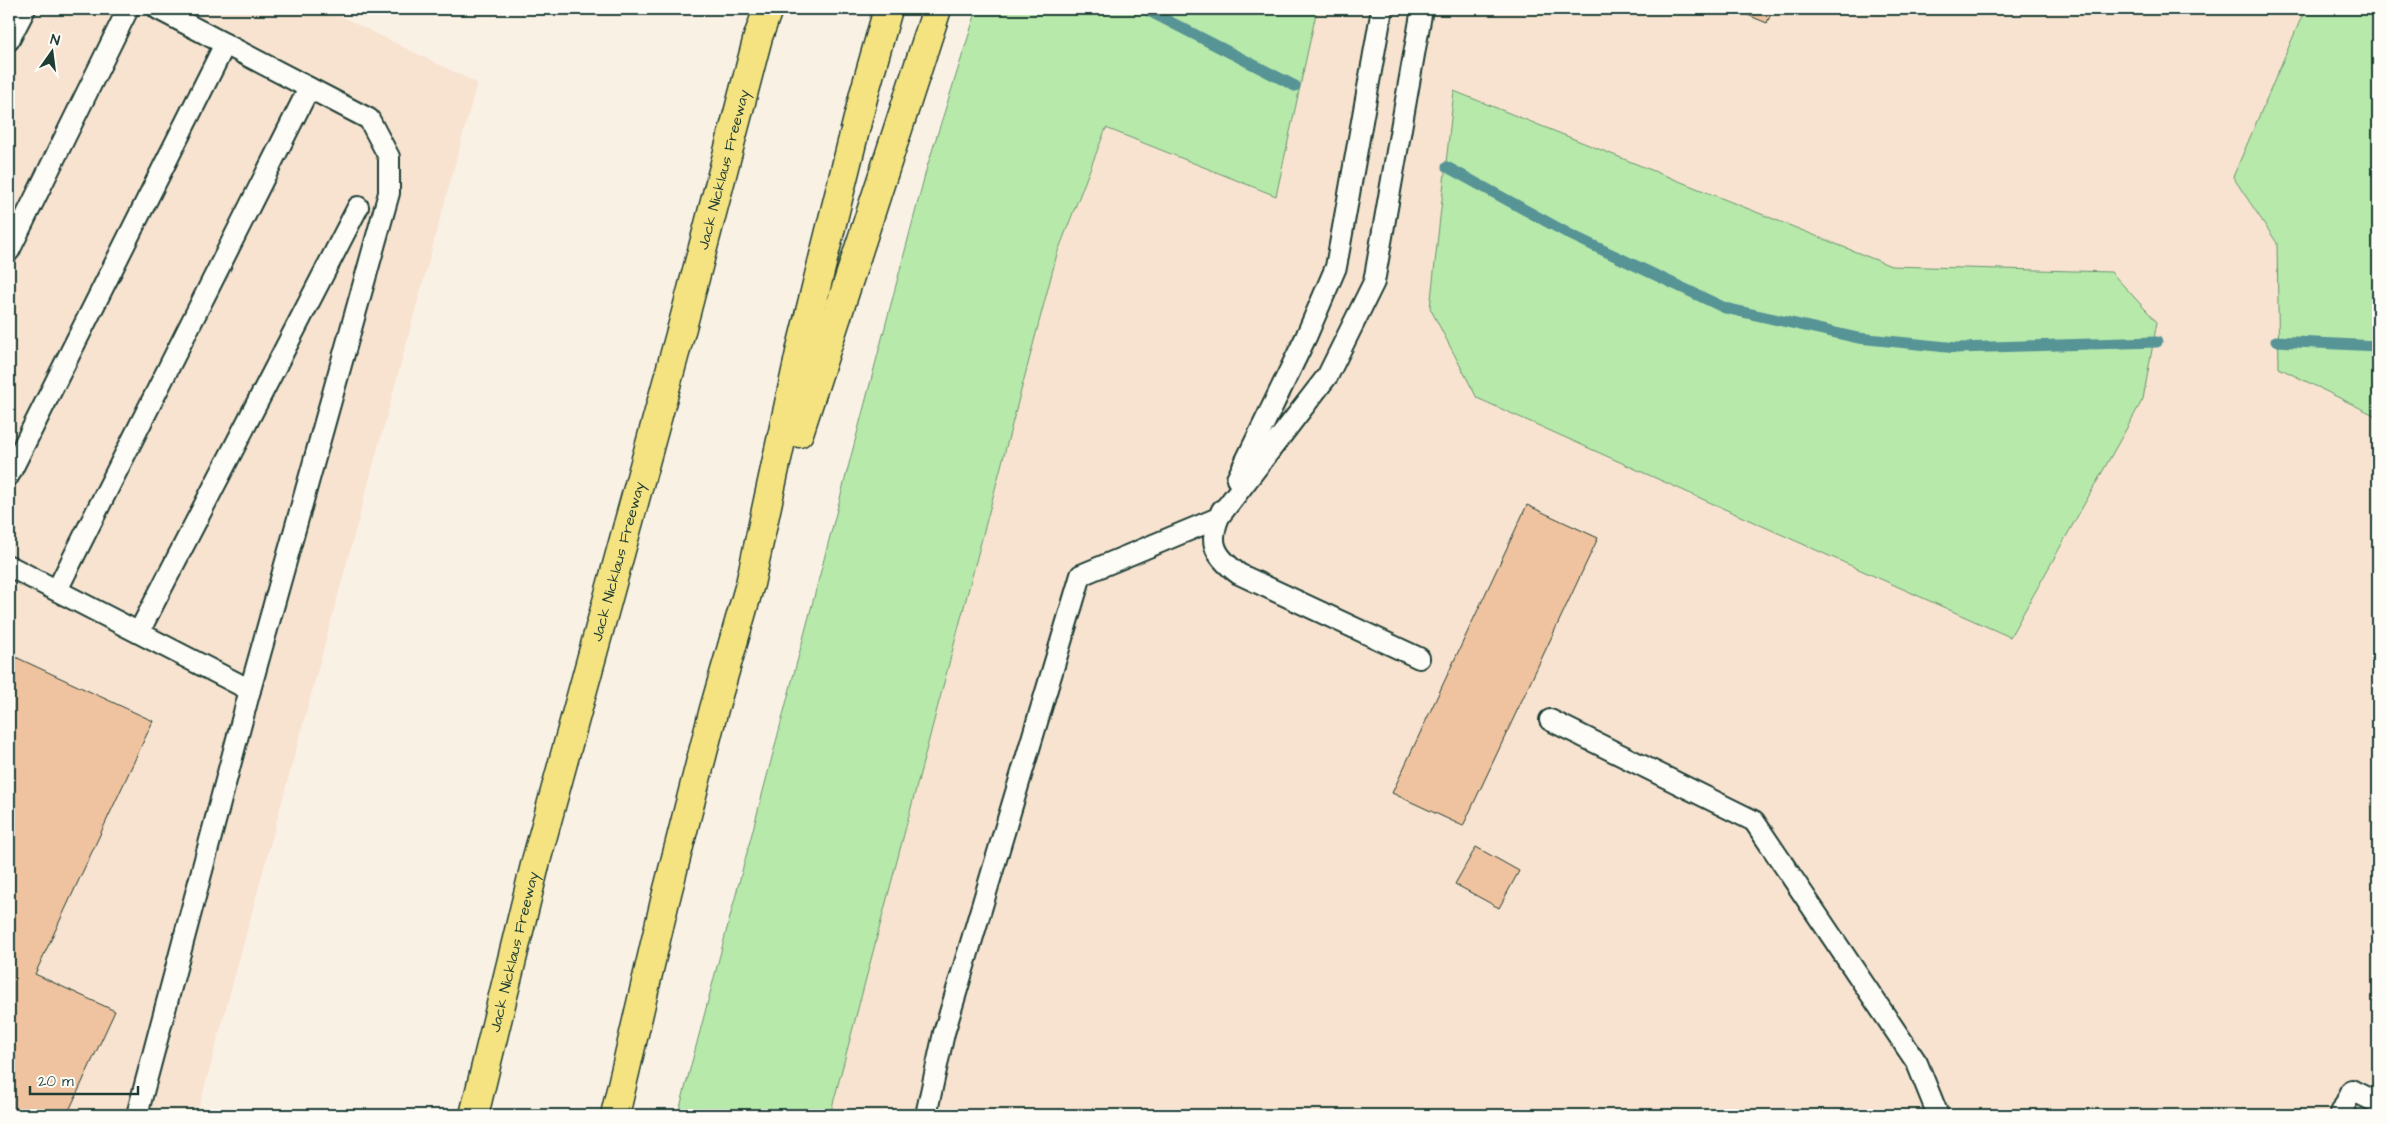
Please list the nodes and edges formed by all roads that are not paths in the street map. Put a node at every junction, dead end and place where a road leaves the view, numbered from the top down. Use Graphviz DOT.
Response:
graph roads {
  1 [pos="25,9"];
  2 [pos="128,9"];
  3 [pos="158,9"];
  4 [pos="764,9"];
  5 [pos="768,9"];
  6 [pos="888,9"];
  7 [pos="937,9"];
  8 [pos="1382,9"];
  9 [pos="1422,9"];
  10 [pos="758,37"];
  11 [pos="9,40"];
  12 [pos="225,44"];
  13 [pos="309,88"];
  14 [pos="358,207"];
  15 [pos="9,251"];
  16 [pos="9,475"];
  17 [pos="1218,518"];
  18 [pos="9,566"];
  19 [pos="750,584"];
  20 [pos="57,590"];
  21 [pos="139,632"];
  22 [pos="1419,658"];
  23 [pos="250,690"];
  24 [pos="1550,720"];
  25 [pos="2378,1103"];
  26 [pos="137,1115"];
  27 [pos="474,1115"];
  28 [pos="615,1115"];
  29 [pos="926,1115"];
  30 [pos="1938,1115"];
  31 [pos="2340,1115"];
  1 -- 11 [label="lane"];
  2 -- 15 [label="lane"];
  3 -- 12 [label="lane"];
  4 -- 10 [label="highway"];
  5 -- 10 [label="highway, Jack Nicklaus Freeway"];
  6 -- 19 [label="highway"];
  7 -- 19 [label="highway"];
  8 -- 17 [label="lane"];
  9 -- 17 [label="lane"];
  10 -- 27 [label="highway, Jack Nicklaus Freeway"];
  12 -- 13 [label="lane"];
  12 -- 16 [label="lane"];
  13 -- 20 [label="lane"];
  13 -- 23 [label="lane"];
  14 -- 21 [label="lane"];
  17 -- 22 [label="lane"];
  17 -- 29 [label="lane"];
  18 -- 20 [label="lane"];
  19 -- 28 [label="highway"];
  20 -- 21 [label="lane"];
  21 -- 23 [label="lane"];
  23 -- 26 [label="lane"];
  24 -- 30 [label="lane"];
  25 -- 31 [label="lane"];
}
